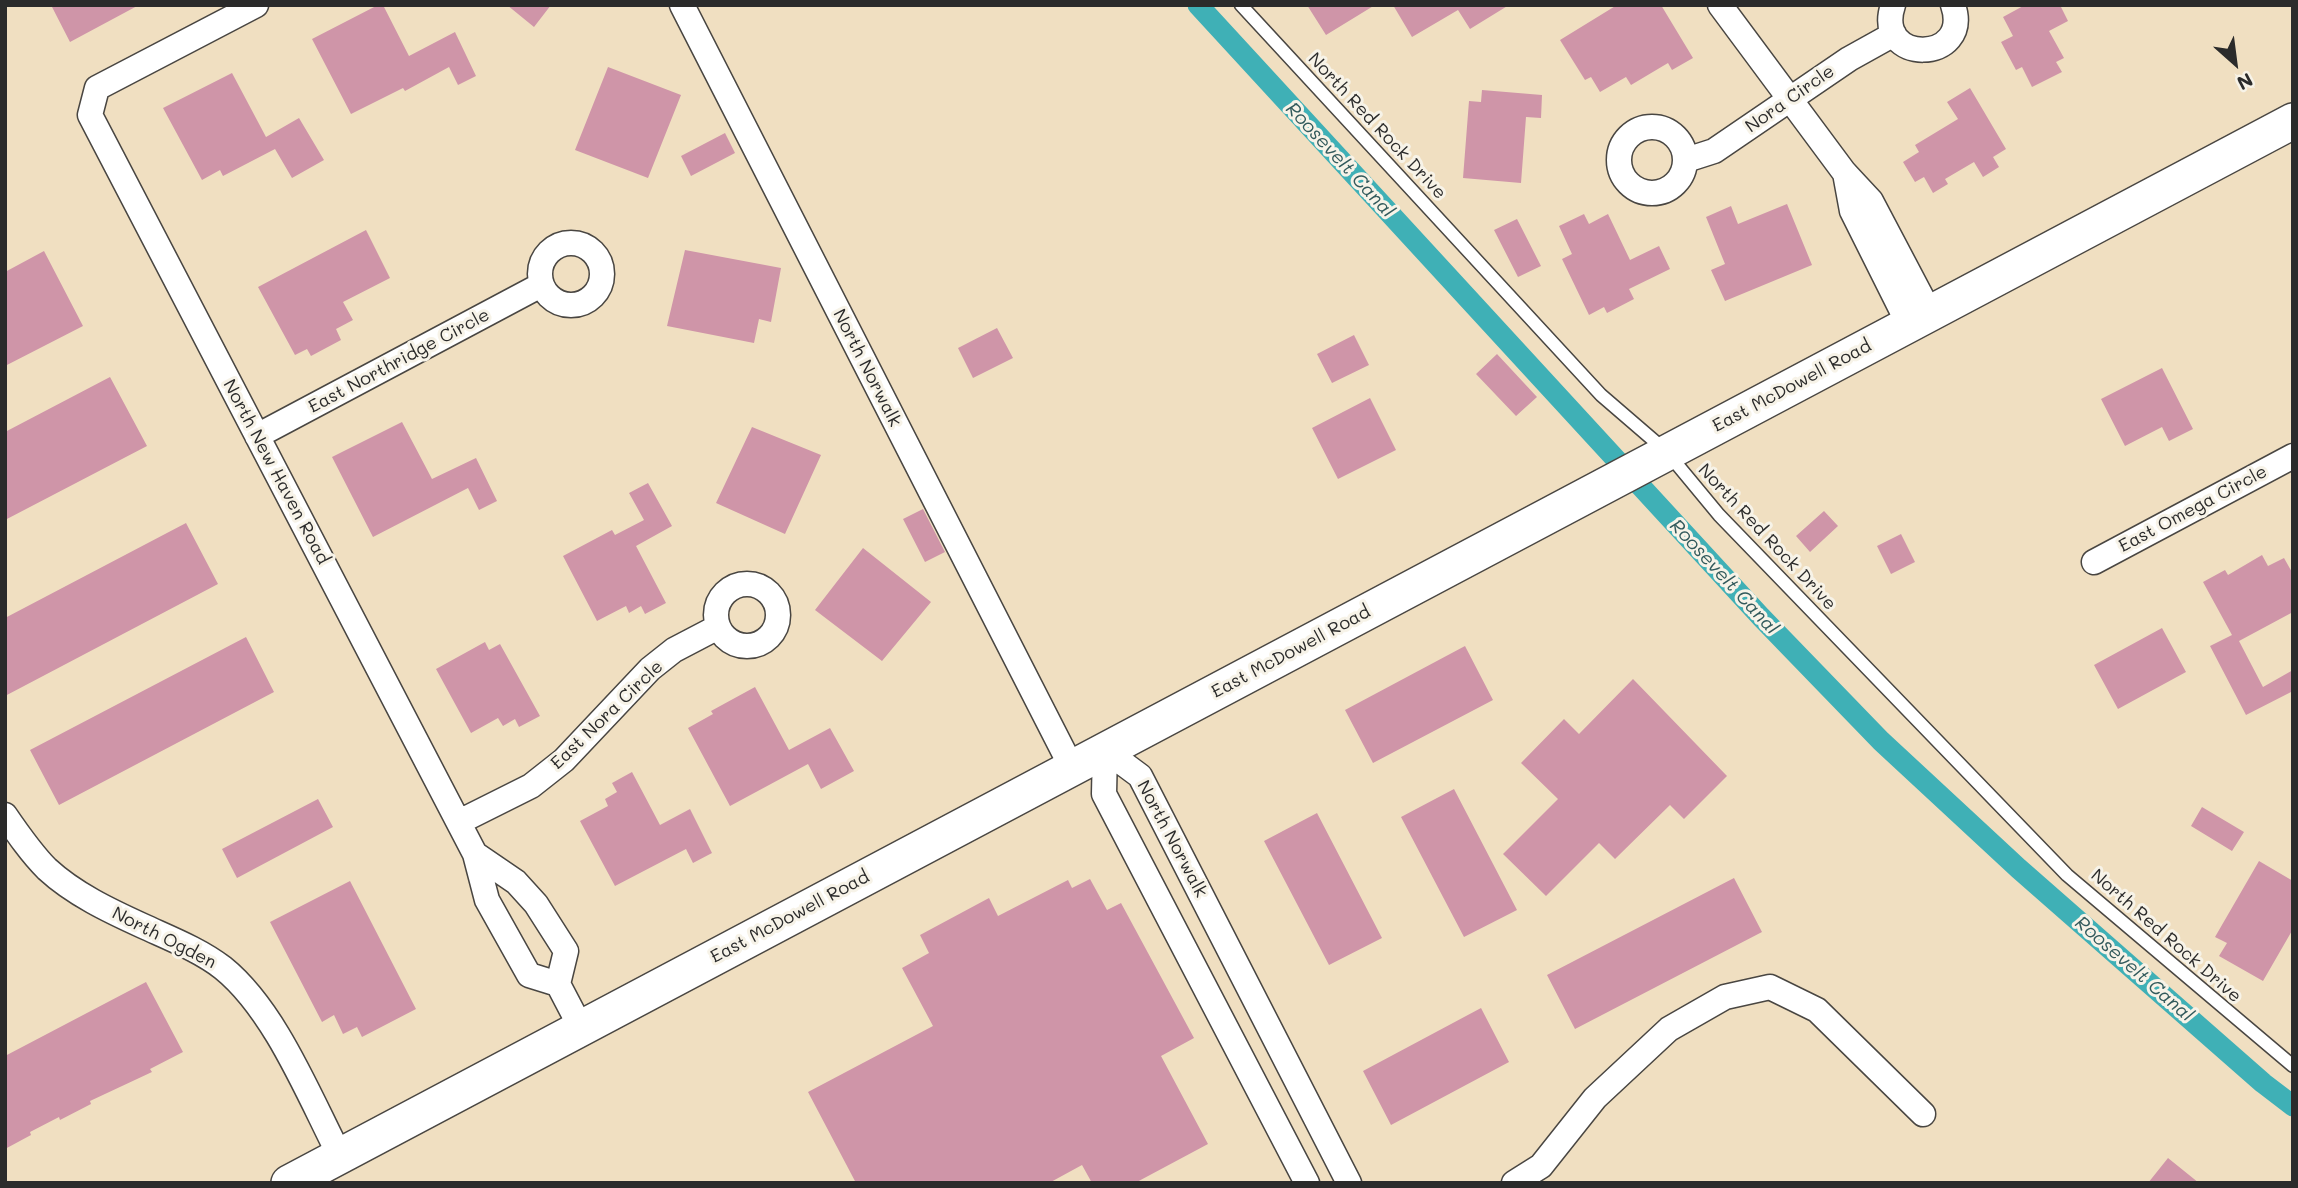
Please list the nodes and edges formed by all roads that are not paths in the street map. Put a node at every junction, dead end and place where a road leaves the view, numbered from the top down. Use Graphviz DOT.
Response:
graph roads {
  1 [pos="256,5"];
  2 [pos="682,5"];
  3 [pos="1241,5"];
  4 [pos="1720,5"];
  5 [pos="1893,5"];
  6 [pos="1953,5"];
  7 [pos="1894,34"];
  8 [pos="1791,100"];
  9 [pos="2293,121"];
  10 [pos="1686,160"];
  11 [pos="541,285"];
  12 [pos="1919,319"];
  13 [pos="257,436"];
  14 [pos="1661,454"];
  15 [pos="2293,456"];
  16 [pos="2094,562"];
  17 [pos="718,627"];
  18 [pos="1105,750"];
  19 [pos="1072,768"];
  20 [pos="5,815"];
  21 [pos="459,822"];
  22 [pos="475,853"];
  23 [pos="558,984"];
  24 [pos="581,1028"];
  25 [pos="2293,1066"];
  26 [pos="1923,1114"];
  27 [pos="340,1156"];
  28 [pos="289,1183"];
  29 [pos="1307,1183"];
  30 [pos="1349,1183"];
  31 [pos="1514,1183"];
  1 -- 13 [label="street, North New Haven Road"];
  2 -- 19 [label="street, North Norwalk"];
  3 -- 14 [label="lane, North Red Rock Drive"];
  4 -- 8 [label="street"];
  5 -- 7 [label="street"];
  6 -- 7 [label="street"];
  7 -- 8 [label="street, Nora Circle"];
  8 -- 10 [label="street, Nora Circle"];
  8 -- 12 [label="street"];
  9 -- 12 [label="main road, East McDowell Road"];
  11 -- 13 [label="street, East Northridge Circle"];
  12 -- 14 [label="main road, East McDowell Road"];
  13 -- 21 [label="street, North New Haven Road"];
  14 -- 18 [label="main road, East McDowell Road"];
  14 -- 25 [label="lane, North Red Rock Drive"];
  15 -- 16 [label="street, East Omega Circle"];
  17 -- 21 [label="street, East Nora Circle"];
  18 -- 19 [label="main road, East McDowell Road"];
  18 -- 29 [label="street"];
  18 -- 30 [label="street, North Norwalk"];
  19 -- 24 [label="main road, East McDowell Road"];
  20 -- 27 [label="street, North Ogden"];
  21 -- 22 [label="street, North New Haven Road"];
  22 -- 23 [label="street, North New Haven Road"];
  22 -- 23 [label="street, North New Haven Road"];
  23 -- 24 [label="street"];
  24 -- 27 [label="main road, East McDowell Road"];
  26 -- 31 [label="street"];
  27 -- 28 [label="main road, East McDowell Road"];
}
